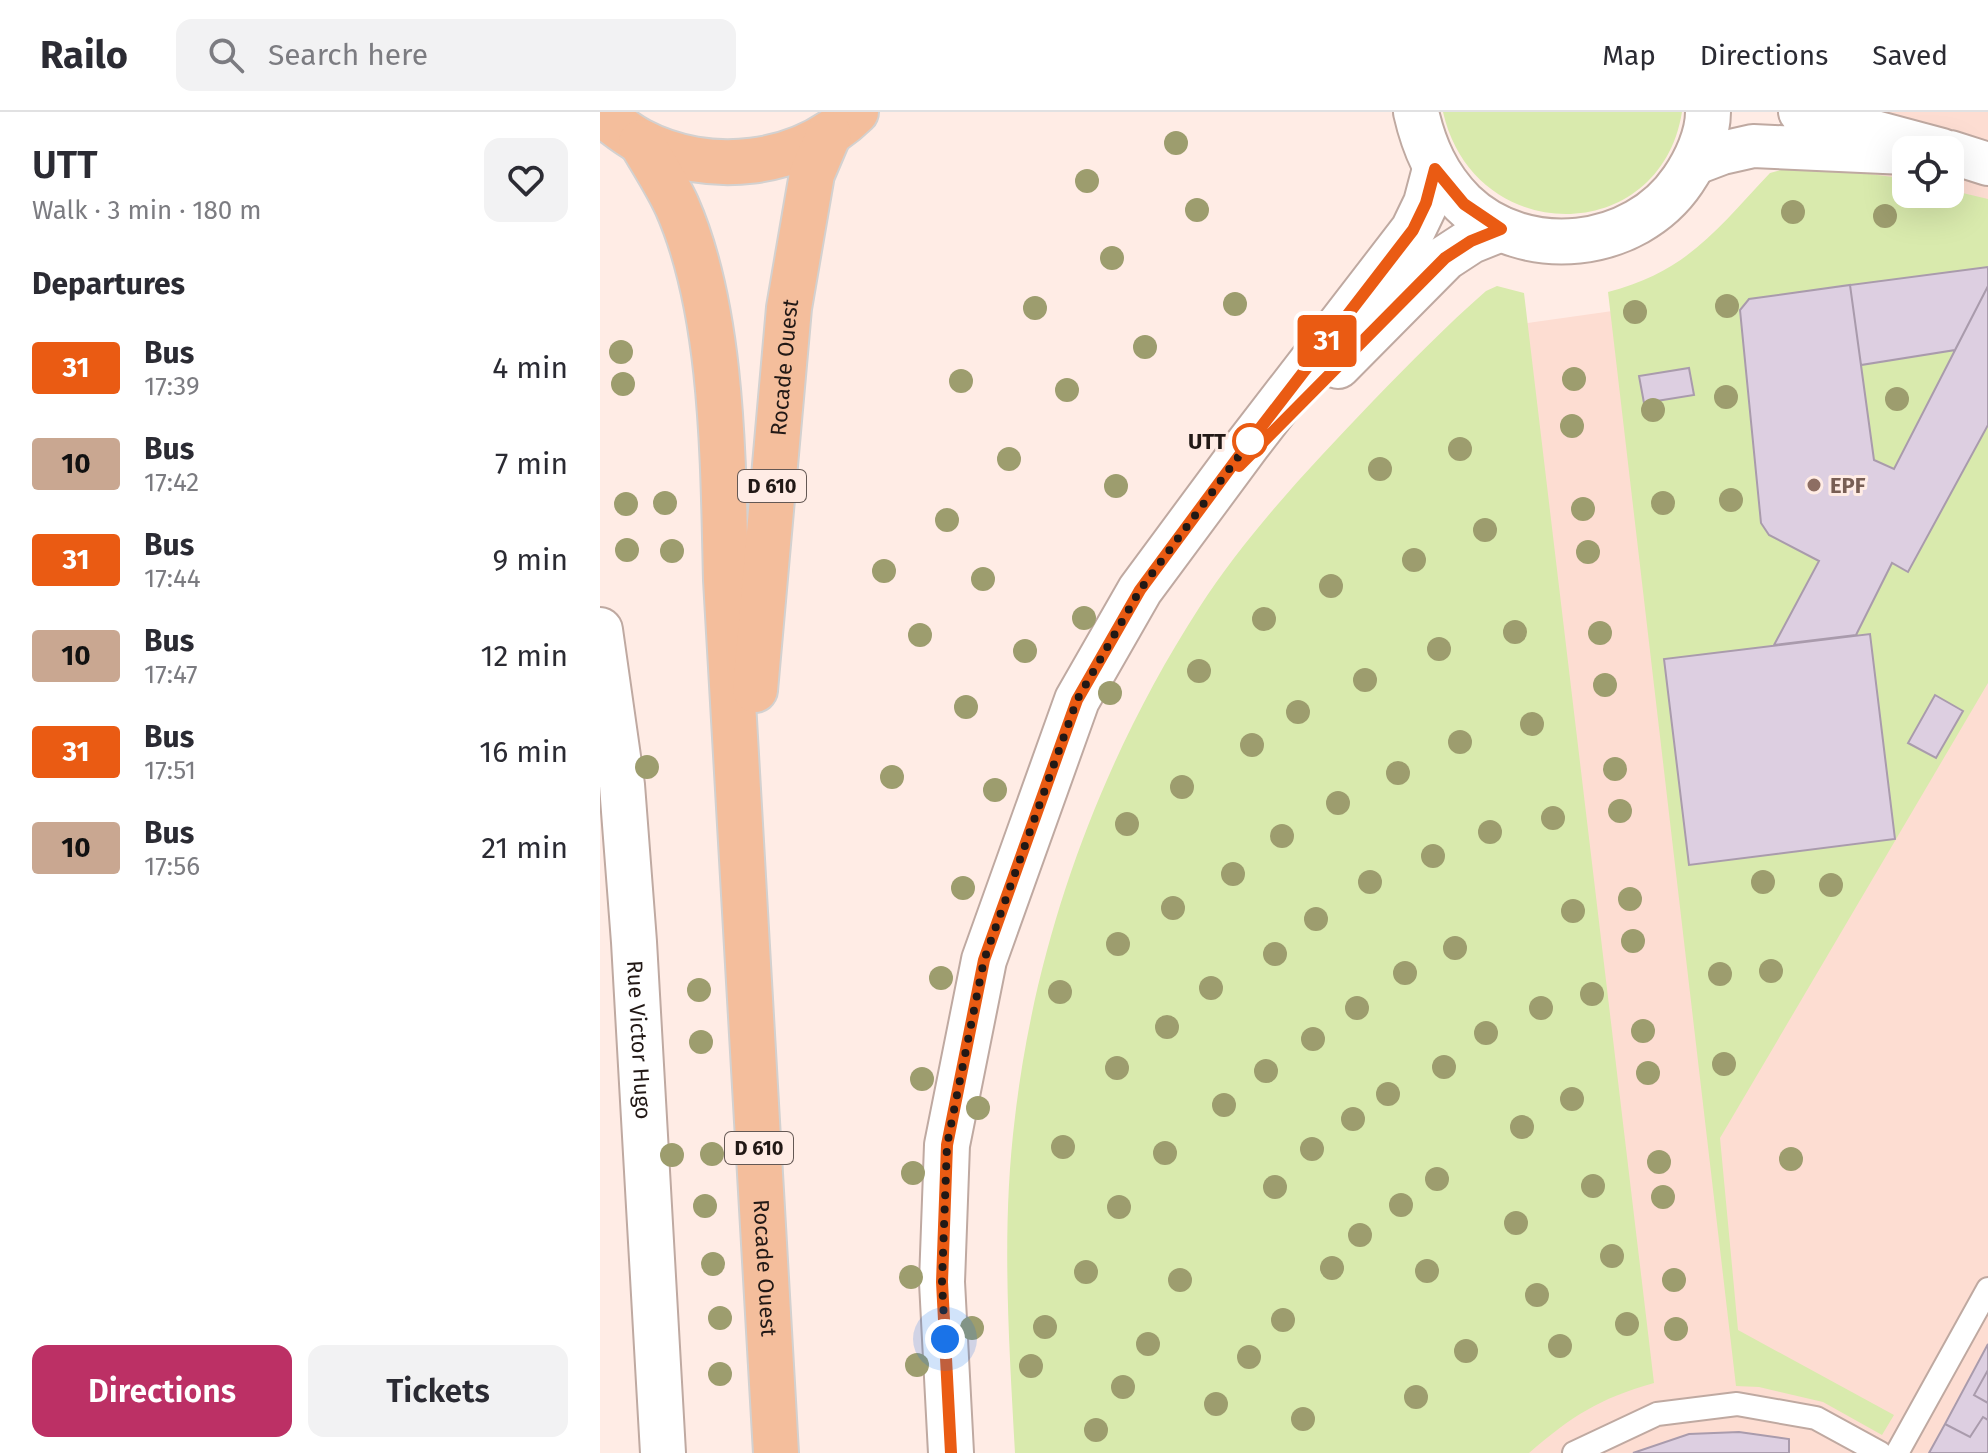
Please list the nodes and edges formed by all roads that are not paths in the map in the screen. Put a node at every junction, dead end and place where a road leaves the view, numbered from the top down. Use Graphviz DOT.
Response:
graph roads {
  1 [pos="1416,112"];
  2 [pos="1708,112"];
  3 [pos="1800,112"];
  4 [pos="842,123"];
  5 [pos="615,129"];
  6 [pos="1892,137"];
  7 [pos="1892,152"];
  8 [pos="1693,164"];
  9 [pos="1435,169"];
  10 [pos="1501,229"];
  11 [pos="1218,487"];
  12 [pos="600,630"];
  13 [pos="743,844"];
  14 [pos="1988,1289"];
  15 [pos="663,1453"];
  16 [pos="776,1453"];
  17 [pos="951,1453"];
  18 [pos="1574,1453"];
  19 [pos="1880,1453"];
  20 [pos="1897,1453"];
  1 -- 9 [label="street"];
  2 -- 8 [label="street"];
  3 -- 6 [label="street"];
  4 -- 5 [label="main road"];
  4 -- 13 [label="main road, Rocade Ouest / D 610"];
  5 -- 13 [label="main road, Rocade Ouest / D 610"];
  7 -- 8 [label="street"];
  8 -- 10 [label="street"];
  9 -- 10 [label="street"];
  9 -- 11 [label="street"];
  10 -- 11 [label="street"];
  11 -- 17 [label="street"];
  12 -- 15 [label="street, Rue Victor Hugo"];
  13 -- 16 [label="main road, Rocade Ouest / D 610"];
  14 -- 20 [label="lane"];
  18 -- 19 [label="lane"];
}
